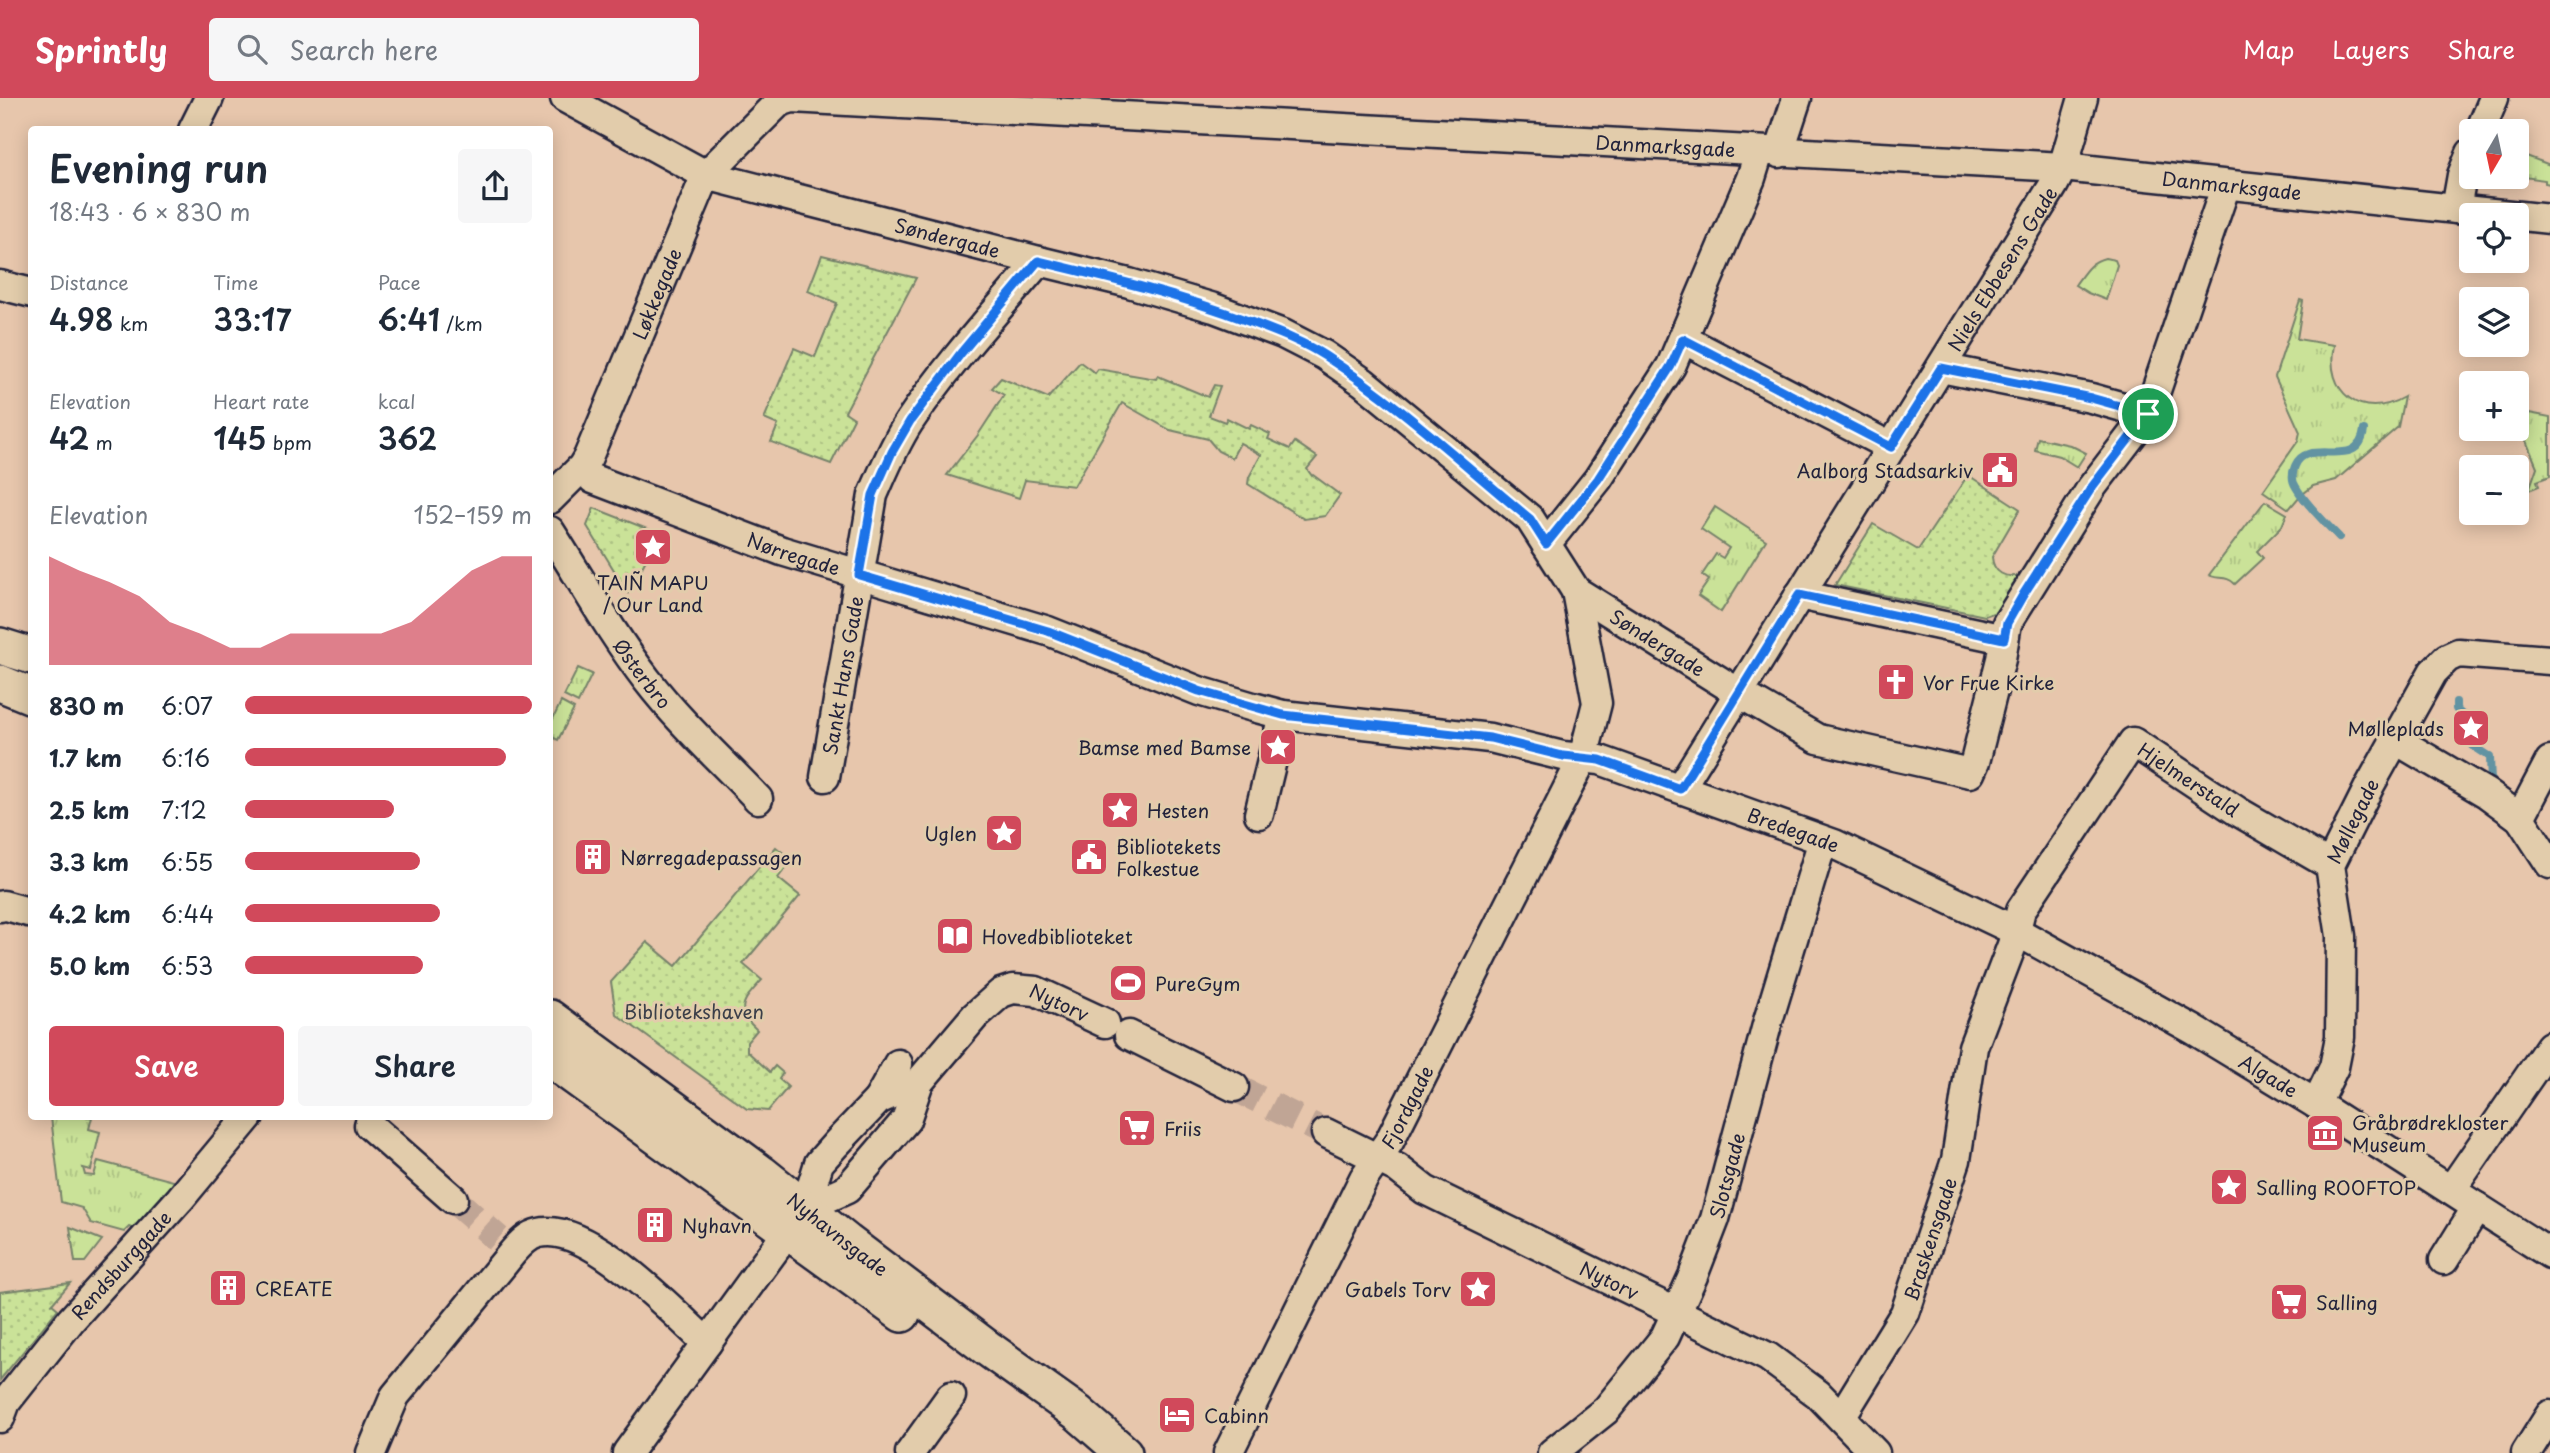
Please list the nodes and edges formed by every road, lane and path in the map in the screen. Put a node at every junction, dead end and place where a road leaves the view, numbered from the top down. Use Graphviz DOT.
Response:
graph roads {
  1 [pos="209,98"];
  2 [pos="565,98"];
  3 [pos="1797,98"];
  4 [pos="2083,98"];
  5 [pos="778,100"];
  6 [pos="2493,101"];
  7 [pos="2485,119"];
  8 [pos="195,126"];
  9 [pos="1769,153"];
  10 [pos="2063,167"];
  11 [pos="706,175"];
  12 [pos="2227,185"];
  13 [pos="2460,189"];
  14 [pos="2456,209"];
  15 [pos="2550,219"];
  16 [pos="1038,261"];
  17 [pos="0,285"];
  18 [pos="28,292"];
  19 [pos="1683,339"];
  20 [pos="1941,368"];
  21 [pos="2148,414"];
  22 [pos="1891,447"];
  23 [pos="593,479"];
  24 [pos="553,496"];
  25 [pos="553,542"];
  26 [pos="1546,544"];
  27 [pos="859,575"];
  28 [pos="1576,591"];
  29 [pos="1799,595"];
  30 [pos="2004,639"];
  31 [pos="0,646"];
  32 [pos="28,655"];
  33 [pos="2550,660"];
  34 [pos="0,683"];
  35 [pos="1739,693"];
  36 [pos="28,694"];
  37 [pos="1283,715"];
  38 [pos="2396,740"];
  39 [pos="1573,757"];
  40 [pos="2550,761"];
  41 [pos="825,777"];
  42 [pos="1680,789"];
  43 [pos="758,799"];
  44 [pos="1259,814"];
  45 [pos="2520,818"];
  46 [pos="1819,853"];
  47 [pos="2550,864"];
  48 [pos="2330,865"];
  49 [pos="0,907"];
  50 [pos="28,912"];
  51 [pos="2016,931"];
  52 [pos="553,1020"];
  53 [pos="2550,1045"];
  54 [pos="553,1061"];
  55 [pos="918,1081"];
  56 [pos="1234,1087"];
  57 [pos="2316,1104"];
  58 [pos="246,1120"];
  59 [pos="369,1125"];
  60 [pos="1326,1133"];
  61 [pos="1378,1159"];
  62 [pos="2451,1190"];
  63 [pos="453,1199"];
  64 [pos="2477,1207"];
  65 [pos="797,1220"];
  66 [pos="2550,1254"];
  67 [pos="2444,1260"];
  68 [pos="1675,1313"];
  69 [pos="707,1343"];
  70 [pos="951,1396"];
  71 [pos="2550,1415"];
  72 [pos="1841,1417"];
  73 [pos="0,1418"];
  74 [pos="371,1453"];
  75 [pos="627,1453"];
  76 [pos="910,1453"];
  77 [pos="1086,1453"];
  78 [pos="1124,1453"];
  79 [pos="1228,1453"];
  80 [pos="1552,1453"];
  81 [pos="1875,1453"];
  82 [pos="2526,1453"];
  1 -- 8 [label="street"];
  2 -- 11 [label="street, Søndergade"];
  3 -- 9 [label="street"];
  4 -- 10 [label="street, Niels Ebbesens Gade"];
  5 -- 9 [label="street, Danmarksgade"];
  5 -- 11 [label="street, Løkkegade"];
  6 -- 7 [label="street"];
  9 -- 10 [label="street, Danmarksgade"];
  9 -- 19 [label="street"];
  10 -- 12 [label="street, Danmarksgade"];
  10 -- 20 [label="street, Niels Ebbesens Gade"];
  11 -- 16 [label="street, Søndergade"];
  11 -- 24 [label="street, Løkkegade"];
  12 -- 14 [label="street, Danmarksgade"];
  12 -- 21 [label="street"];
  13 -- 14 [label="street"];
  14 -- 15 [label="street, Danmarksgade"];
  16 -- 26 [label="street, Søndergade"];
  16 -- 27 [label="street, Sankt Hans Gade"];
  17 -- 18 [label="street"];
  19 -- 22 [label="street"];
  19 -- 26 [label="street"];
  20 -- 21 [label="street"];
  20 -- 22 [label="street, Niels Ebbesens Gade"];
  21 -- 30 [label="street"];
  22 -- 29 [label="street, Niels Ebbesens Gade"];
  23 -- 27 [label="street, Nørregade"];
  25 -- 43 [label="street, Østerbro"];
  26 -- 28 [label="street, Søndergade"];
  27 -- 37 [label="street, Nørregade"];
  27 -- 41 [label="street, Sankt Hans Gade"];
  28 -- 35 [label="street, Søndergade"];
  28 -- 39 [label="street, Søndergade"];
  29 -- 30 [label="street"];
  29 -- 35 [label="street, Niels Ebbesens Gade"];
  30 -- 35 [label="street, Søndergade"];
  31 -- 32 [label="main road"];
  33 -- 38 [label="street, Møllegade"];
  34 -- 36 [label="main road"];
  35 -- 42 [label="street, Niels Ebbesens Gade"];
  37 -- 39 [label="street, Nørregade"];
  37 -- 44 [label="street"];
  38 -- 45 [label="street"];
  38 -- 48 [label="street, Møllegade"];
  39 -- 42 [label="street, Bredegade"];
  39 -- 61 [label="street, Fjordgade"];
  40 -- 45 [label="street"];
  42 -- 51 [label="street, Bredegade"];
  45 -- 47 [label="street"];
  46 -- 68 [label="street, Slotsgade"];
  48 -- 51 [label="street, Hjelmerstald"];
  48 -- 57 [label="street, Møllegade"];
  49 -- 50 [label="street"];
  51 -- 57 [label="street, Algade"];
  51 -- 72 [label="street, Braskensgade"];
  52 -- 65 [label="main road, Nyhavnsgade"];
  53 -- 62 [label="street"];
  54 -- 65 [label="main road, Nyhavnsgade"];
  55 -- 56 [label="street, Nytorv"];
  55 -- 65 [label="street"];
  55 -- 65 [label="street"];
  57 -- 62 [label="street, Algade"];
  58 -- 73 [label="street, Rendsburggade"];
  59 -- 63 [label="street"];
  60 -- 61 [label="street, Nytorv"];
  61 -- 68 [label="street, Nytorv"];
  61 -- 79 [label="street, Fjordgade"];
  62 -- 64 [label="street, Algade"];
  64 -- 66 [label="street, Algade"];
  64 -- 67 [label="street"];
  65 -- 69 [label="street"];
  65 -- 77 [label="main road, Nyhavnsgade"];
  65 -- 78 [label="main road, Nyhavnsgade"];
  68 -- 72 [label="street, Nytorv"];
  68 -- 80 [label="street, Slotsgade"];
  69 -- 74 [label="street"];
  69 -- 75 [label="street"];
  70 -- 76 [label="street"];
  71 -- 82 [label="street"];
  72 -- 81 [label="street, Nytorv"];
}
